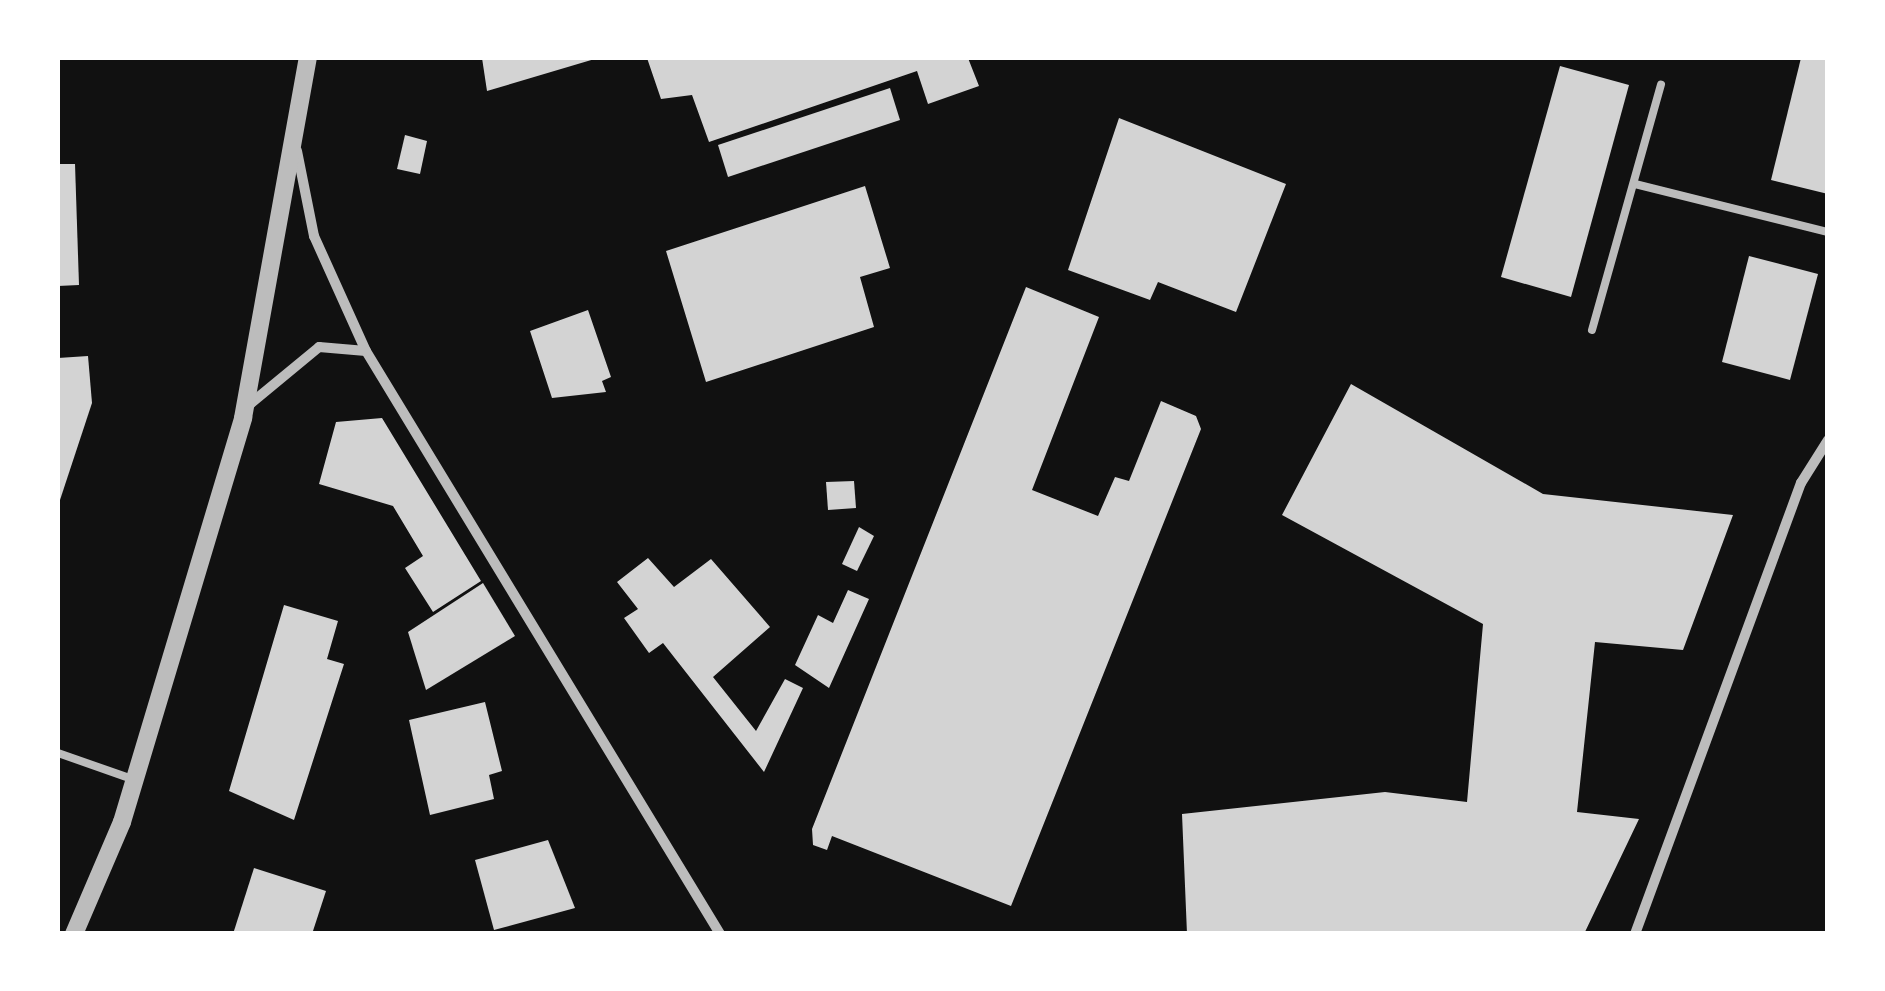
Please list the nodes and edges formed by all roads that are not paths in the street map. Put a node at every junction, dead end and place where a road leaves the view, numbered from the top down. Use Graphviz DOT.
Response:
graph roads {
  1 [pos="308,58"];
  2 [pos="1661,84"];
  3 [pos="297,151"];
  4 [pos="1634,184"];
  5 [pos="1828,232"];
  6 [pos="1592,330"];
  7 [pos="366,351"];
  8 [pos="245,410"];
  9 [pos="1828,440"];
  10 [pos="58,752"];
  11 [pos="136,780"];
  12 [pos="74,934"];
  13 [pos="720,934"];
  14 [pos="1635,934"];
  1 -- 3 [label="street"];
  2 -- 4 [label="lane"];
  3 -- 7 [label="street"];
  3 -- 8 [label="street"];
  4 -- 5 [label="lane"];
  4 -- 6 [label="lane"];
  7 -- 8 [label="street"];
  7 -- 13 [label="street"];
  8 -- 11 [label="street"];
  9 -- 14 [label="street"];
  10 -- 11 [label="lane"];
  11 -- 12 [label="street"];
}
